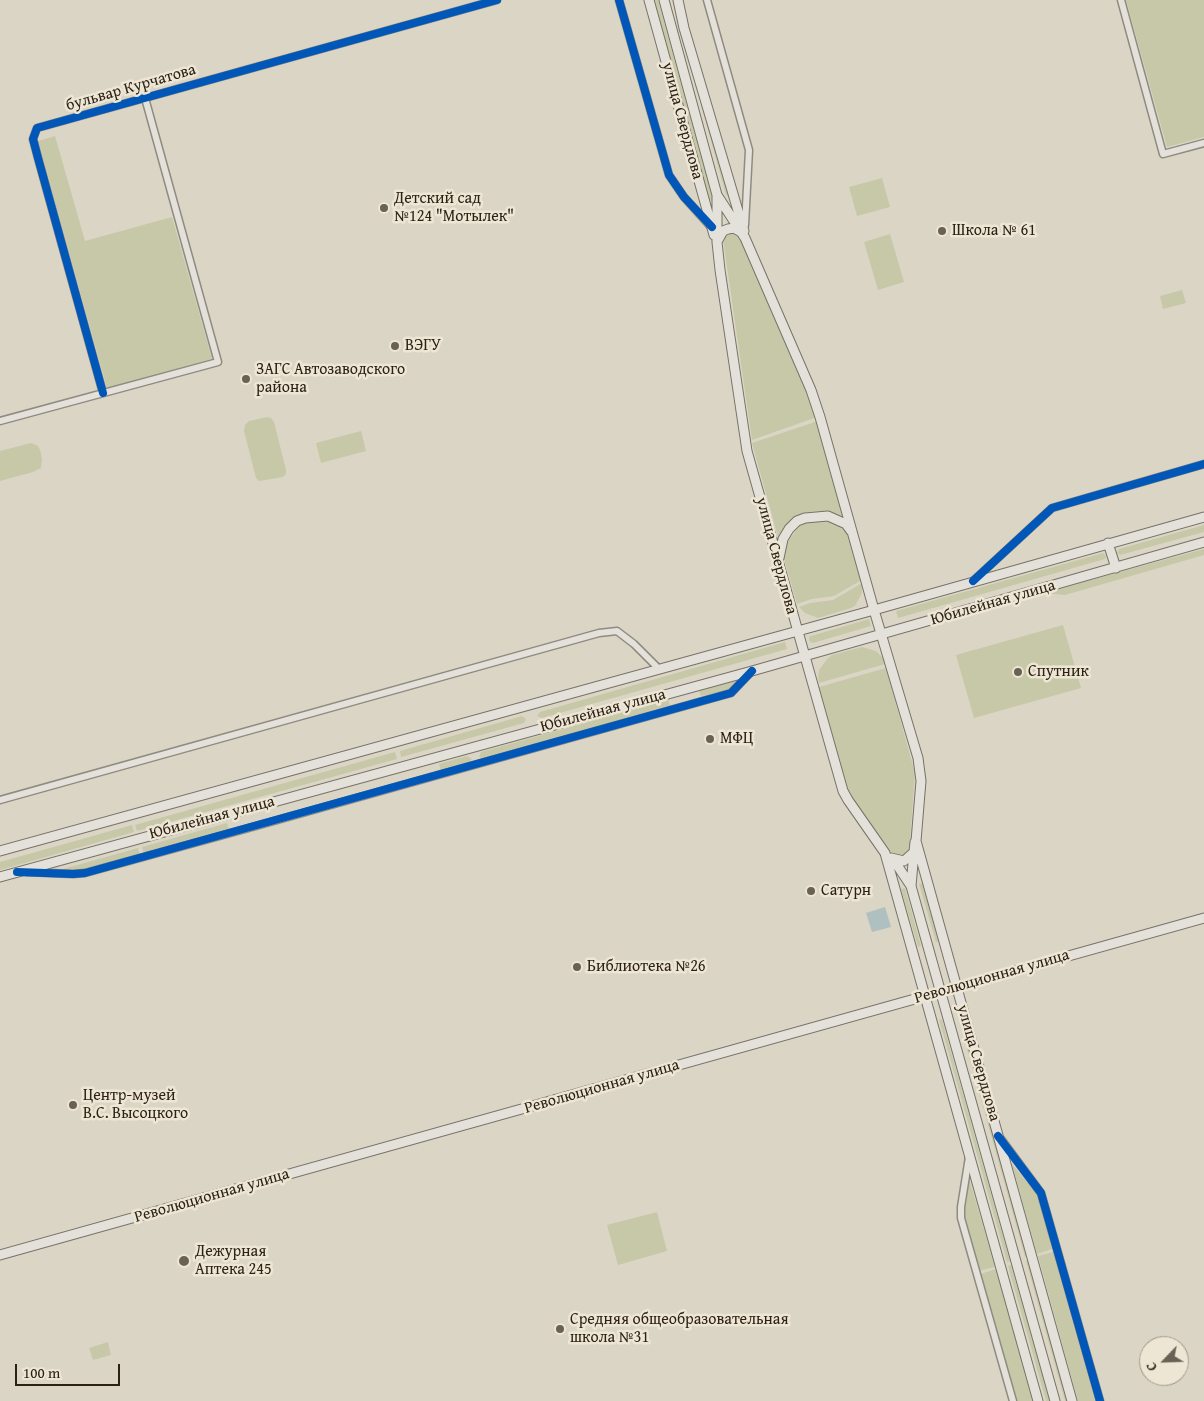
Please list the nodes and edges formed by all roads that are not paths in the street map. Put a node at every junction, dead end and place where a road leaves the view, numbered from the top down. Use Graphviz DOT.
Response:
graph roads {
  1 [pos="497,0"];
  2 [pos="618,0"];
  3 [pos="649,0"];
  4 [pos="664,0"];
  5 [pos="678,0"];
  6 [pos="707,0"];
  7 [pos="1121,0"];
  8 [pos="145,98"];
  9 [pos="1204,143"];
  10 [pos="717,194"];
  11 [pos="712,228"];
  12 [pos="744,234"];
  13 [pos="717,242"];
  14 [pos="103,393"];
  15 [pos="0,421"];
  16 [pos="1204,464"];
  17 [pos="1204,516"];
  18 [pos="854,538"];
  19 [pos="1204,542"];
  20 [pos="1108,544"];
  21 [pos="779,565"];
  22 [pos="1116,568"];
  23 [pos="973,581"];
  24 [pos="874,610"];
  25 [pos="797,630"];
  26 [pos="882,634"];
  27 [pos="804,656"];
  28 [pos="658,668"];
  29 [pos="752,671"];
  30 [pos="0,800"];
  31 [pos="916,841"];
  32 [pos="0,850"];
  33 [pos="914,852"];
  34 [pos="885,853"];
  35 [pos="893,859"];
  36 [pos="17,872"];
  37 [pos="0,877"];
  38 [pos="911,886"];
  39 [pos="1204,918"];
  40 [pos="956,988"];
  41 [pos="940,992"];
  42 [pos="926,996"];
  43 [pos="998,1136"];
  44 [pos="969,1153"];
  45 [pos="0,1255"];
  46 [pos="1013,1401"];
  47 [pos="1038,1401"];
  48 [pos="1055,1401"];
  49 [pos="1072,1401"];
  50 [pos="1100,1401"];
  1 -- 8 [label="street, бульвар Курчатова"];
  2 -- 11 [label="street"];
  3 -- 11 [label="main road, улица Свердлова"];
  4 -- 10 [label="main road, улица Свердлова"];
  5 -- 12 [label="main road, улица Свердлова"];
  6 -- 12 [label="street"];
  7 -- 9 [label="street"];
  8 -- 14 [label="street, бульвар Курчатова"];
  8 -- 14 [label="street, бульвар Курчатова"];
  10 -- 12 [label="main road, улица Свердлова"];
  10 -- 13 [label="main road, улица Свердлова"];
  11 -- 13 [label="main road, улица Свердлова"];
  12 -- 13 [label="main road"];
  12 -- 18 [label="main road, улица Свердлова"];
  13 -- 21 [label="main road, улица Свердлова"];
  14 -- 15 [label="street, бульвар Курчатова"];
  16 -- 23 [label="street"];
  17 -- 20 [label="main road, Юбилейная улица"];
  18 -- 21 [label="main road"];
  18 -- 24 [label="main road, улица Свердлова"];
  19 -- 22 [label="main road, Юбилейная улица"];
  20 -- 22 [label="main road"];
  20 -- 23 [label="main road, Юбилейная улица"];
  21 -- 25 [label="main road, улица Свердлова"];
  22 -- 26 [label="main road, Юбилейная улица"];
  23 -- 24 [label="main road, Юбилейная улица"];
  24 -- 25 [label="main road, Юбилейная улица"];
  24 -- 26 [label="main road, улица Свердлова"];
  25 -- 27 [label="main road, улица Свердлова"];
  25 -- 28 [label="main road, Юбилейная улица"];
  26 -- 27 [label="main road, Юбилейная улица"];
  26 -- 31 [label="main road, улица Свердлова"];
  27 -- 29 [label="main road, Юбилейная улица"];
  27 -- 34 [label="main road, улица Свердлова"];
  28 -- 30 [label="street"];
  28 -- 32 [label="main road, Юбилейная улица"];
  29 -- 36 [label="main road, Юбилейная улица"];
  29 -- 36 [label="street"];
  31 -- 33 [label="main road, улица Свердлова"];
  31 -- 40 [label="main road, улица Свердлова"];
  33 -- 35 [label="main road"];
  33 -- 38 [label="main road, улица Свердлова"];
  34 -- 35 [label="main road, улица Свердлова"];
  34 -- 42 [label="main road, улица Свердлова"];
  35 -- 38 [label="main road, улица Свердлова"];
  36 -- 37 [label="main road, Юбилейная улица"];
  38 -- 41 [label="main road, улица Свердлова"];
  39 -- 40 [label="main road, Революционная улица"];
  40 -- 41 [label="main road, Революционная улица"];
  40 -- 43 [label="main road, улица Свердлова"];
  41 -- 42 [label="main road, Революционная улица"];
  41 -- 48 [label="main road, улица Свердлова"];
  42 -- 44 [label="main road, улица Свердлова"];
  42 -- 45 [label="main road, Революционная улица"];
  43 -- 49 [label="main road, улица Свердлова"];
  43 -- 50 [label="street"];
  44 -- 46 [label="street"];
  44 -- 47 [label="main road, улица Свердлова"];
}
